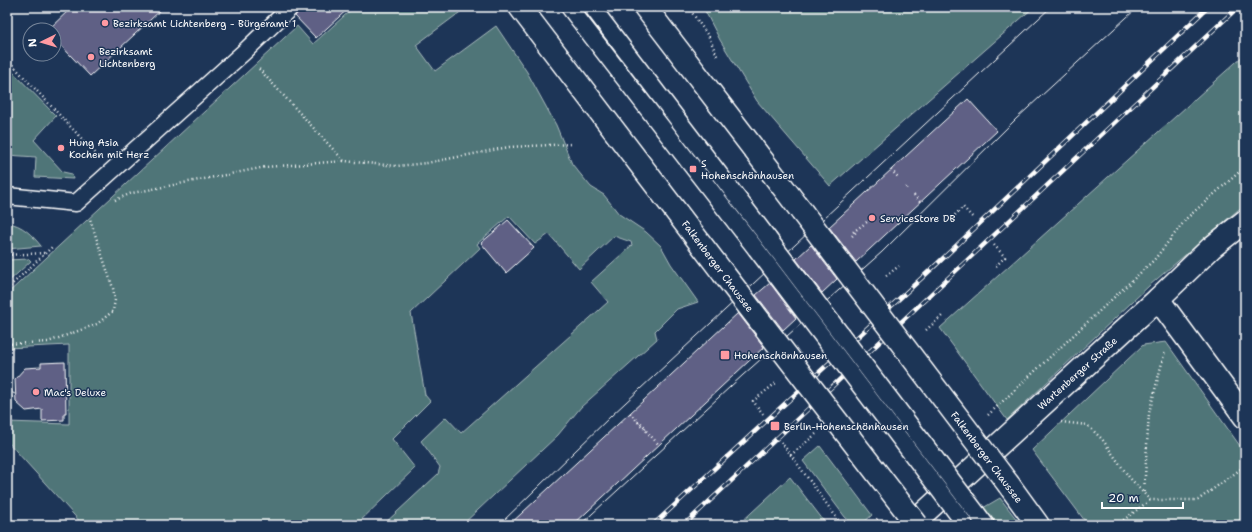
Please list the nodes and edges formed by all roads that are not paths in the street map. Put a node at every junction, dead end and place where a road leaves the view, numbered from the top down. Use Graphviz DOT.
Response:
graph roads {
  1 [pos="291,7"];
  2 [pos="520,7"];
  3 [pos="569,7"];
  4 [pos="592,7"];
  5 [pos="645,7"];
  6 [pos="7,196"];
  7 [pos="1245,221"];
  8 [pos="1158,299"];
  9 [pos="1245,417"];
  10 [pos="981,519"];
  11 [pos="965,524"];
  12 [pos="911,525"];
  13 [pos="916,525"];
  14 [pos="1038,525"];
  1 -- 6 [label="lane"];
  2 -- 13 [label="main road, Falkenberger Chaussee, bridge"];
  3 -- 11 [label="lane, bridge"];
  4 -- 10 [label="lane, bridge"];
  5 -- 14 [label="main road, Falkenberger Chaussee, bridge"];
  7 -- 8 [label="main road, Wartenberger Straße"];
  8 -- 9 [label="main road"];
  8 -- 12 [label="main road, Wartenberger Straße"];
}
